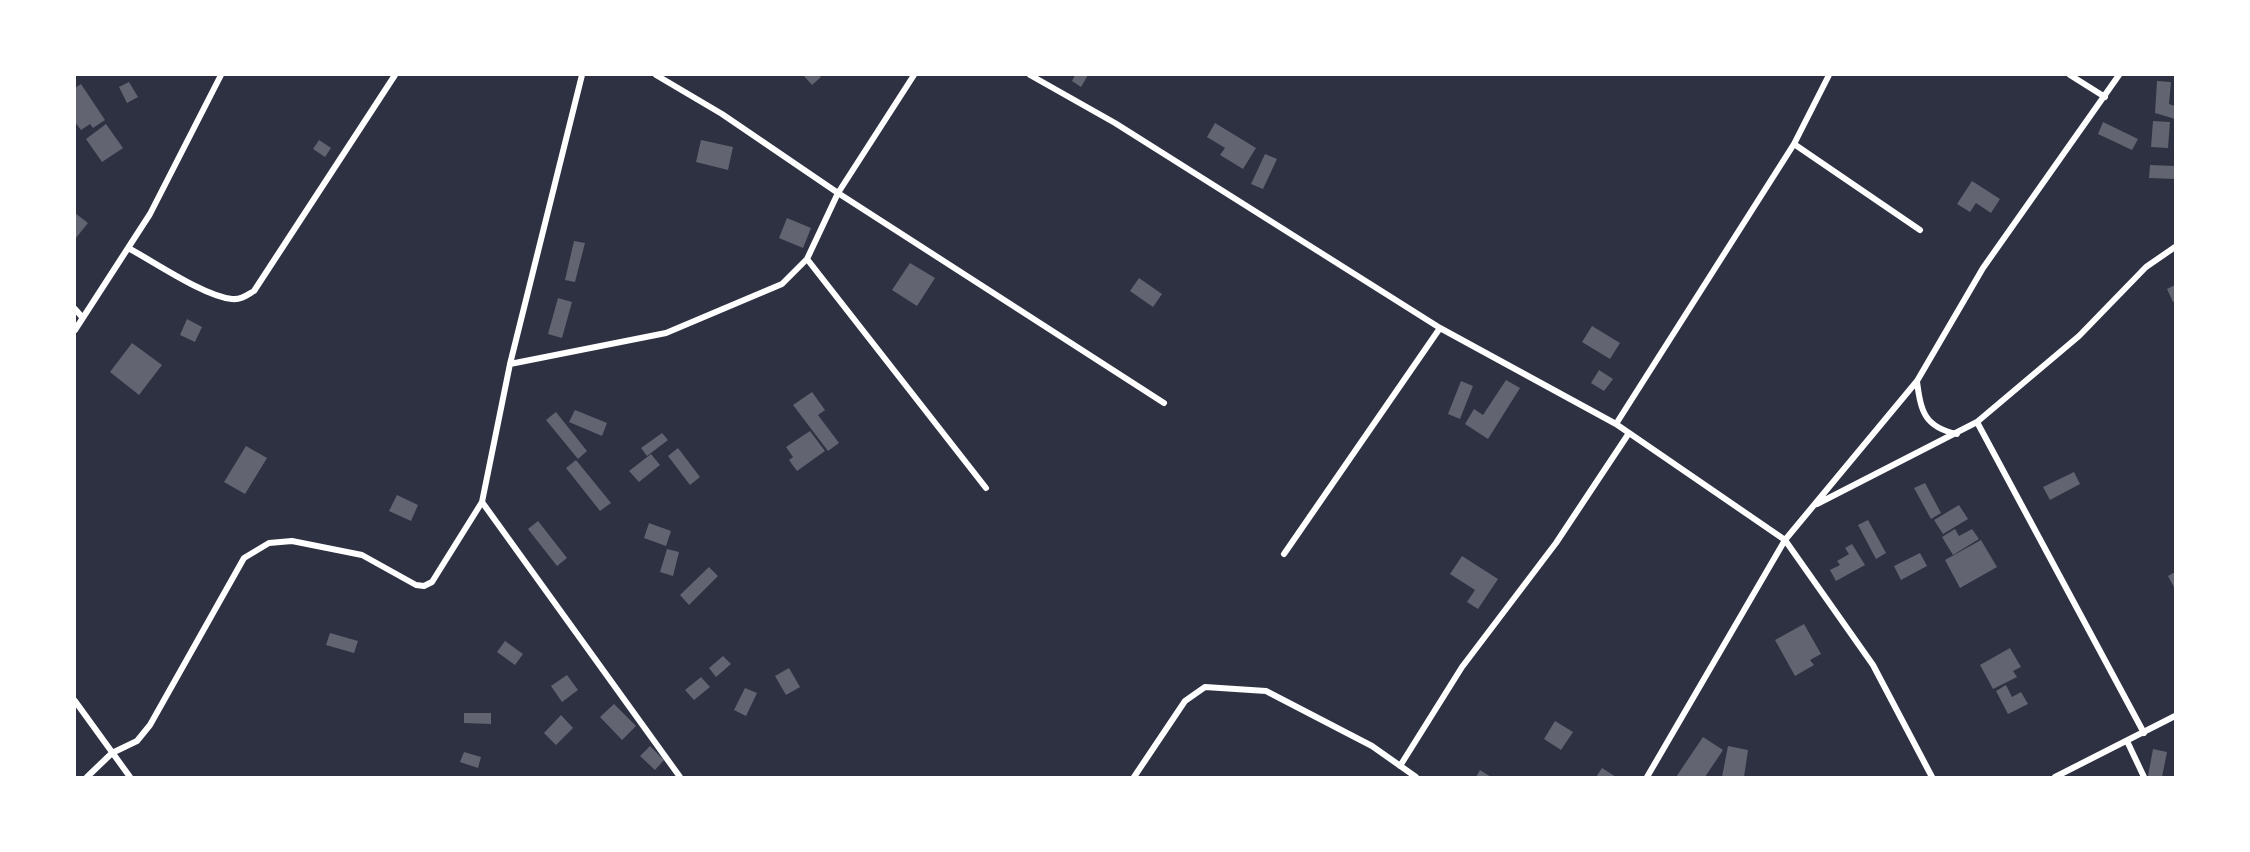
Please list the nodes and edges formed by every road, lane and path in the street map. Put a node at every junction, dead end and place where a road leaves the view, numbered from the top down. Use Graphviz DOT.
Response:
graph roads {
  1 [pos="221,75"];
  2 [pos="394,75"];
  3 [pos="582,75"];
  4 [pos="656,75"];
  5 [pos="914,75"];
  6 [pos="1030,75"];
  7 [pos="1829,75"];
  8 [pos="2070,75"];
  9 [pos="2119,75"];
  10 [pos="2105,97"];
  11 [pos="1794,144"];
  12 [pos="838,193"];
  13 [pos="1920,230"];
  14 [pos="2175,247"];
  15 [pos="130,249"];
  16 [pos="807,259"];
  17 [pos="75,309"];
  18 [pos="82,317"];
  19 [pos="1440,328"];
  20 [pos="75,330"];
  21 [pos="510,364"];
  22 [pos="1917,381"];
  23 [pos="1164,403"];
  24 [pos="1977,422"];
  25 [pos="1616,424"];
  26 [pos="1629,433"];
  27 [pos="1957,434"];
  28 [pos="986,488"];
  29 [pos="482,502"];
  30 [pos="1814,505"];
  31 [pos="1785,540"];
  32 [pos="1284,554"];
  33 [pos="75,701"];
  34 [pos="2175,716"];
  35 [pos="2144,733"];
  36 [pos="2127,741"];
  37 [pos="112,753"];
  38 [pos="1400,766"];
  39 [pos="87,777"];
  40 [pos="130,777"];
  41 [pos="680,777"];
  42 [pos="1134,777"];
  43 [pos="1416,777"];
  44 [pos="1647,777"];
  45 [pos="1932,777"];
  46 [pos="2055,777"];
  47 [pos="2144,777"];
  1 -- 15 [label="street"];
  2 -- 15 [label="street"];
  3 -- 21 [label="street"];
  4 -- 12 [label="street"];
  5 -- 12 [label="street"];
  6 -- 19 [label="street"];
  7 -- 11 [label="street"];
  8 -- 10 [label="street"];
  9 -- 10 [label="street"];
  10 -- 22 [label="street"];
  11 -- 13 [label="street"];
  11 -- 25 [label="street"];
  12 -- 16 [label="street"];
  12 -- 23 [label="street"];
  14 -- 24 [label="street"];
  15 -- 18 [label="street"];
  16 -- 21 [label="street"];
  16 -- 28 [label="street"];
  17 -- 18 [label="street"];
  18 -- 20 [label="street"];
  19 -- 25 [label="street"];
  19 -- 32 [label="street"];
  21 -- 29 [label="street"];
  22 -- 27 [label="street"];
  22 -- 30 [label="street"];
  24 -- 27 [label="street"];
  24 -- 35 [label="street"];
  25 -- 26 [label="street"];
  26 -- 31 [label="street"];
  26 -- 38 [label="street"];
  27 -- 30 [label="street"];
  29 -- 37 [label="street"];
  29 -- 41 [label="street"];
  30 -- 31 [label="street"];
  31 -- 44 [label="street"];
  31 -- 45 [label="street"];
  33 -- 37 [label="street"];
  34 -- 35 [label="street"];
  35 -- 36 [label="street"];
  36 -- 46 [label="street"];
  36 -- 47 [label="street"];
  37 -- 39 [label="street"];
  37 -- 40 [label="street"];
  38 -- 42 [label="street"];
  38 -- 43 [label="street"];
}
